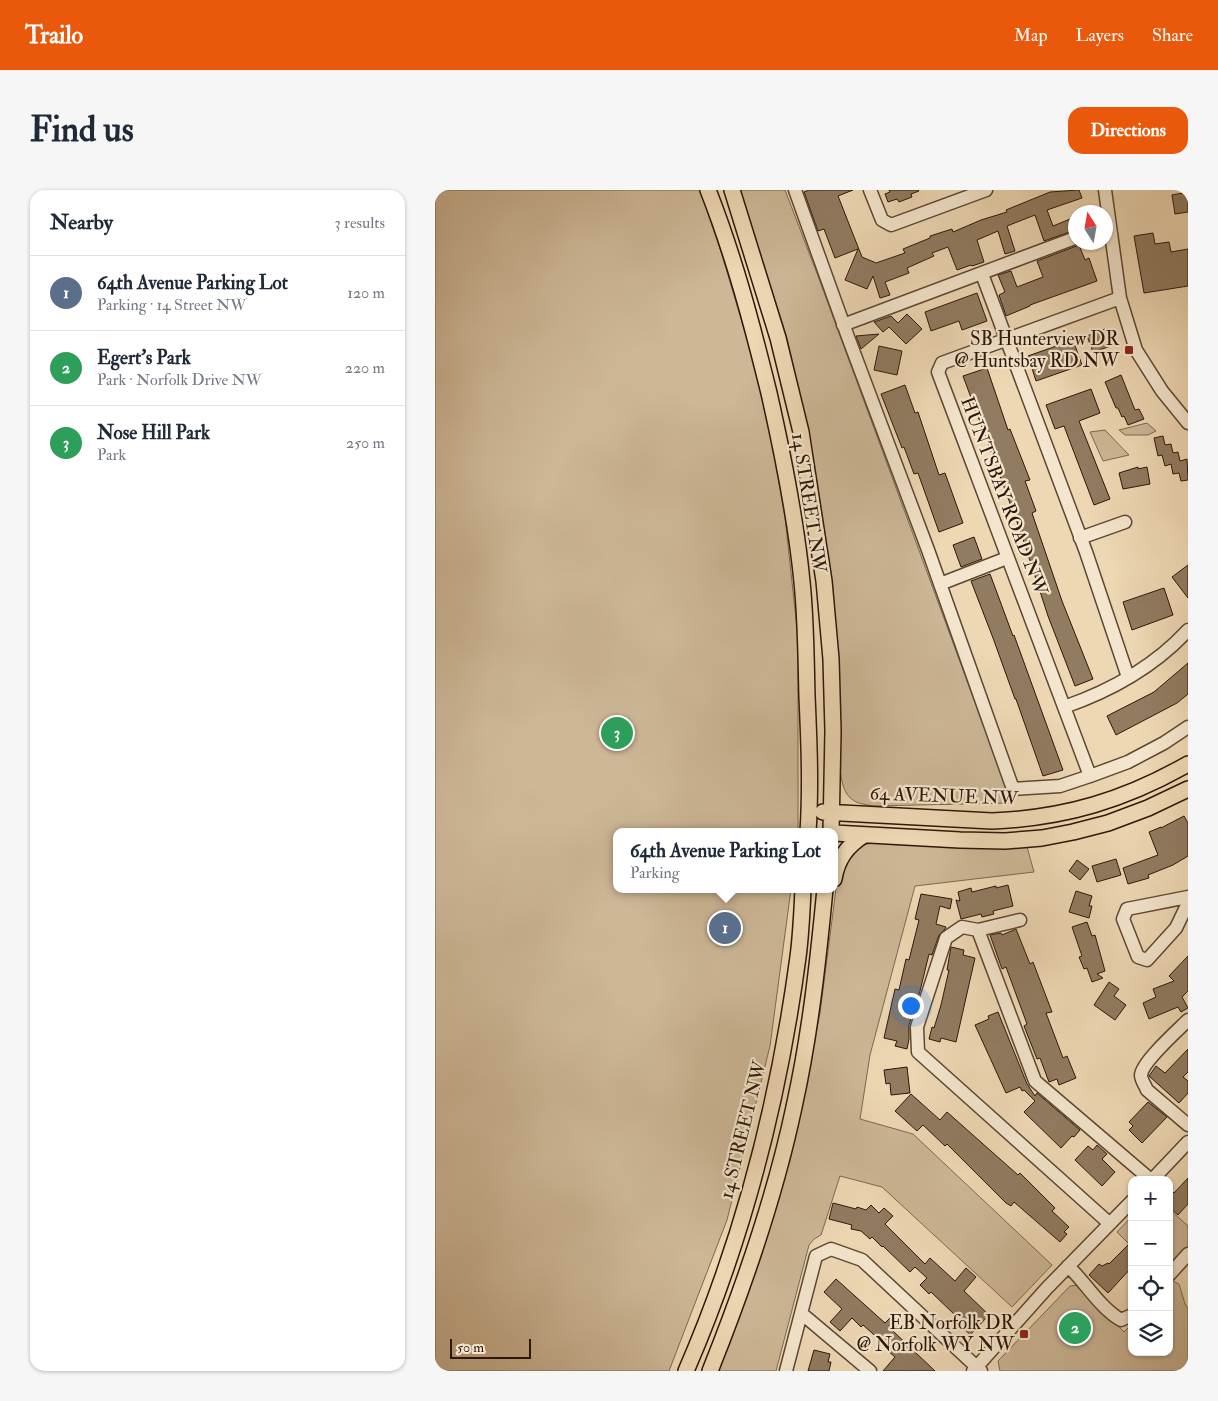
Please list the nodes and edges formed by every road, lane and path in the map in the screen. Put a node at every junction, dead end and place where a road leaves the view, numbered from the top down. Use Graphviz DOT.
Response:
graph roads {
  1 [pos="708,190"];
  2 [pos="732,190"];
  3 [pos="795,190"];
  4 [pos="870,190"];
  5 [pos="986,190"];
  6 [pos="1105,190"];
  7 [pos="1106,205"];
  8 [pos="1068,241"];
  9 [pos="1111,250"];
  10 [pos="982,274"];
  11 [pos="1120,298"];
  12 [pos="843,325"];
  13 [pos="1006,339"];
  14 [pos="1188,423"];
  15 [pos="1125,522"];
  16 [pos="1080,538"];
  17 [pos="1007,558"];
  18 [pos="940,584"];
  19 [pos="1188,630"];
  20 [pos="1128,677"];
  21 [pos="1064,707"];
  22 [pos="1188,727"];
  23 [pos="1188,764"];
  24 [pos="1091,776"];
  25 [pos="833,781"];
  26 [pos="1188,789"];
  27 [pos="809,812"];
  28 [pos="832,813"];
  29 [pos="894,816"];
  30 [pos="808,828"];
  31 [pos="832,828"];
  32 [pos="838,833"];
  33 [pos="864,835"];
  34 [pos="838,864"];
  35 [pos="803,893"];
  36 [pos="825,893"];
  37 [pos="831,893"];
  38 [pos="1188,897"];
  39 [pos="1188,903"];
  40 [pos="1020,920"];
  41 [pos="978,930"];
  42 [pos="821,940"];
  43 [pos="1188,1020"];
  44 [pos="1188,1125"];
  45 [pos="1188,1142"];
  46 [pos="1147,1176"];
  47 [pos="1156,1176"];
  48 [pos="1128,1205"];
  49 [pos="1109,1223"];
  50 [pos="1188,1254"];
  51 [pos="1068,1266"];
  52 [pos="1173,1271"];
  53 [pos="801,1313"];
  54 [pos="1128,1317"];
  55 [pos="977,1370"];
  56 [pos="686,1371"];
  57 [pos="710,1371"];
  58 [pos="786,1371"];
  59 [pos="870,1371"];
  1 -- 27 [label="main road, 14 STREET NW"];
  2 -- 25 [label="main road, 14 STREET NW"];
  3 -- 12 [label="street"];
  4 -- 5 [label="street"];
  6 -- 7 [label="street"];
  8 -- 10 [label="street"];
  9 -- 11 [label="street"];
  10 -- 12 [label="street"];
  10 -- 13 [label="street"];
  11 -- 13 [label="street, HUNTSBAY ROAD NW"];
  11 -- 14 [label="street"];
  12 -- 18 [label="street"];
  13 -- 16 [label="street"];
  13 -- 17 [label="street, HUNTSBAY ROAD NW"];
  15 -- 16 [label="street"];
  16 -- 20 [label="street"];
  17 -- 18 [label="street"];
  17 -- 21 [label="street, HUNTSBAY ROAD NW"];
  18 -- 24 [label="street"];
  19 -- 20 [label="street"];
  20 -- 21 [label="street"];
  21 -- 24 [label="street, HUNTSBAY ROAD NW"];
  22 -- 24 [label="street"];
  23 -- 29 [label="main road, 64 AVENUE NW"];
  25 -- 28 [label="main road, 14 STREET NW"];
  25 -- 29 [label="main road"];
  26 -- 33 [label="main road"];
  27 -- 28 [label="main road, 64 AVENUE NW"];
  27 -- 30 [label="main road, 14 STREET NW"];
  28 -- 29 [label="main road, 64 AVENUE NW"];
  28 -- 31 [label="main road, 14 STREET NW"];
  32 -- 33 [label="main road"];
  33 -- 34 [label="main road"];
  35 -- 56 [label="main road, 14 STREET NW"];
  36 -- 42 [label="main road"];
  37 -- 42 [label="main road"];
  38 -- 39 [label="street"];
  40 -- 41 [label="street"];
  41 -- 46 [label="street"];
  41 -- 49 [label="street"];
  42 -- 57 [label="main road"];
  43 -- 44 [label="street"];
  45 -- 47 [label="street"];
  48 -- 49 [label="street"];
  49 -- 51 [label="street"];
  50 -- 52 [label="street"];
  51 -- 54 [label="street"];
  51 -- 55 [label="street"];
  53 -- 55 [label="street"];
  53 -- 58 [label="street"];
  53 -- 59 [label="street"];
}
